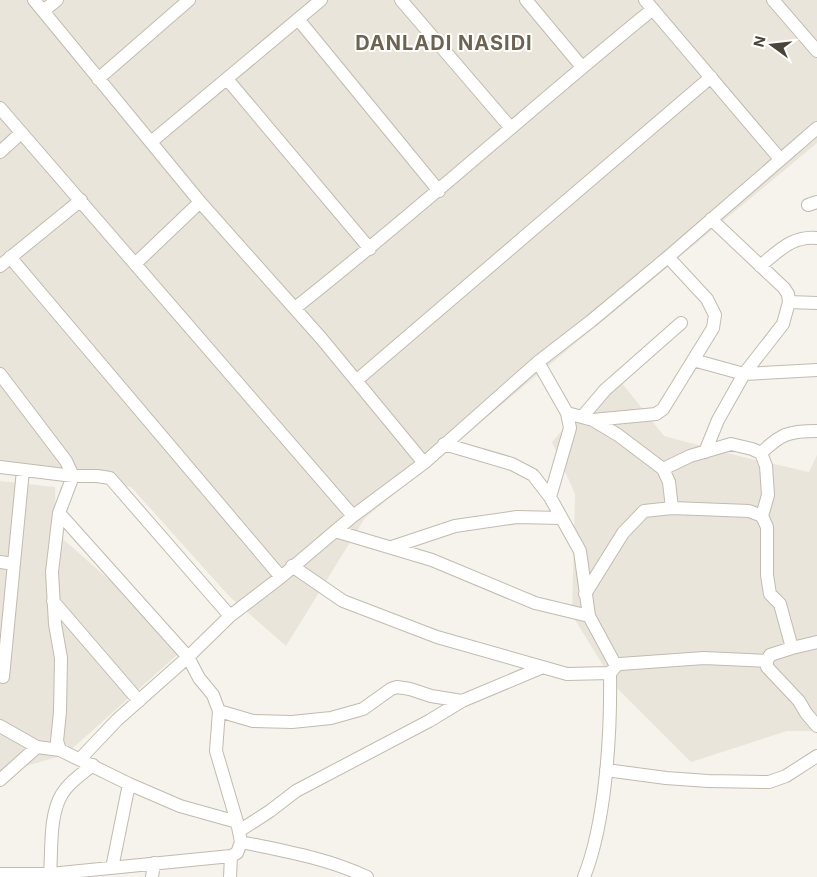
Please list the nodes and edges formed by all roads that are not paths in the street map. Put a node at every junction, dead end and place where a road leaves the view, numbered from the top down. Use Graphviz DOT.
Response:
graph roads {
  1 [pos="34,0"];
  2 [pos="57,0"];
  3 [pos="189,0"];
  4 [pos="321,0"];
  5 [pos="401,0"];
  6 [pos="526,0"];
  7 [pos="773,0"];
  8 [pos="649,4"];
  9 [pos="43,11"];
  10 [pos="298,19"];
  11 [pos="817,51"];
  12 [pos="582,67"];
  13 [pos="711,77"];
  14 [pos="98,79"];
  15 [pos="227,79"];
  16 [pos="0,108"];
  17 [pos="510,127"];
  18 [pos="817,128"];
  19 [pos="21,133"];
  20 [pos="151,142"];
  21 [pos="0,152"];
  22 [pos="780,158"];
  23 [pos="439,191"];
  24 [pos="81,200"];
  25 [pos="200,202"];
  26 [pos="711,219"];
  27 [pos="817,238"];
  28 [pos="370,249"];
  29 [pos="10,257"];
  30 [pos="668,258"];
  31 [pos="135,264"];
  32 [pos="0,266"];
  33 [pos="760,266"];
  34 [pos="789,302"];
  35 [pos="817,303"];
  36 [pos="295,308"];
  37 [pos="680,323"];
  38 [pos="693,360"];
  39 [pos="538,362"];
  40 [pos="817,370"];
  41 [pos="0,374"];
  42 [pos="744,374"];
  43 [pos="357,380"];
  44 [pos="567,413"];
  45 [pos="588,418"];
  46 [pos="817,431"];
  47 [pos="444,444"];
  48 [pos="705,452"];
  49 [pos="761,454"];
  50 [pos="424,463"];
  51 [pos="0,467"];
  52 [pos="663,469"];
  53 [pos="23,470"];
  54 [pos="73,476"];
  55 [pos="550,497"];
  56 [pos="672,508"];
  57 [pos="58,513"];
  58 [pos="353,516"];
  59 [pos="762,516"];
  60 [pos="561,518"];
  61 [pos="335,531"];
  62 [pos="392,547"];
  63 [pos="0,562"];
  64 [pos="14,564"];
  65 [pos="292,566"];
  66 [pos="281,576"];
  67 [pos="585,594"];
  68 [pos="53,601"];
  69 [pos="230,616"];
  70 [pos="589,616"];
  71 [pos="817,642"];
  72 [pos="792,648"];
  73 [pos="188,657"];
  74 [pos="767,661"];
  75 [pos="543,668"];
  76 [pos="613,670"];
  77 [pos="3,677"];
  78 [pos="139,701"];
  79 [pos="462,701"];
  80 [pos="219,711"];
  81 [pos="0,726"];
  82 [pos="817,726"];
  83 [pos="37,747"];
  84 [pos="60,750"];
  85 [pos="817,756"];
  86 [pos="80,759"];
  87 [pos="93,765"];
  88 [pos="606,770"];
  89 [pos="0,780"];
  90 [pos="130,784"];
  91 [pos="239,832"];
  92 [pos="232,856"];
  93 [pos="154,863"];
  94 [pos="112,868"];
  95 [pos="0,874"];
  96 [pos="54,875"];
  97 [pos="152,877"];
  98 [pos="230,877"];
  99 [pos="367,877"];
  100 [pos="584,877"];
  1 -- 9 [label="street"];
  2 -- 9 [label="street"];
  3 -- 14 [label="street"];
  4 -- 10 [label="street"];
  5 -- 17 [label="street"];
  6 -- 12 [label="street"];
  7 -- 11 [label="street"];
  8 -- 12 [label="street"];
  8 -- 13 [label="street"];
  9 -- 14 [label="street"];
  10 -- 15 [label="street"];
  10 -- 23 [label="street"];
  12 -- 17 [label="street"];
  13 -- 22 [label="street"];
  13 -- 43 [label="street"];
  14 -- 20 [label="street"];
  15 -- 20 [label="street"];
  15 -- 28 [label="street"];
  16 -- 19 [label="street"];
  17 -- 23 [label="street"];
  18 -- 22 [label="street"];
  19 -- 21 [label="street"];
  19 -- 24 [label="street"];
  20 -- 25 [label="street"];
  22 -- 26 [label="street"];
  23 -- 28 [label="street"];
  24 -- 29 [label="street"];
  24 -- 31 [label="street"];
  25 -- 31 [label="street"];
  25 -- 36 [label="street"];
  26 -- 30 [label="street"];
  26 -- 33 [label="street"];
  27 -- 33 [label="street"];
  28 -- 36 [label="street"];
  29 -- 32 [label="street"];
  29 -- 66 [label="street"];
  30 -- 38 [label="street"];
  30 -- 39 [label="street"];
  31 -- 58 [label="street"];
  33 -- 34 [label="street"];
  34 -- 35 [label="street"];
  34 -- 42 [label="street"];
  36 -- 43 [label="street"];
  37 -- 45 [label="street"];
  38 -- 42 [label="street"];
  38 -- 45 [label="street"];
  39 -- 44 [label="street"];
  39 -- 47 [label="street"];
  40 -- 42 [label="street"];
  41 -- 54 [label="street"];
  42 -- 48 [label="street"];
  43 -- 50 [label="street"];
  44 -- 45 [label="street"];
  44 -- 55 [label="street"];
  45 -- 52 [label="street"];
  46 -- 49 [label="street"];
  47 -- 50 [label="street"];
  47 -- 55 [label="street"];
  48 -- 49 [label="street"];
  48 -- 52 [label="street"];
  49 -- 59 [label="street"];
  50 -- 58 [label="street"];
  51 -- 53 [label="street"];
  52 -- 56 [label="street"];
  53 -- 54 [label="street"];
  53 -- 64 [label="street"];
  54 -- 57 [label="street"];
  54 -- 69 [label="street"];
  55 -- 60 [label="street"];
  56 -- 59 [label="street"];
  56 -- 67 [label="street"];
  57 -- 68 [label="street"];
  57 -- 73 [label="street"];
  58 -- 61 [label="street"];
  59 -- 72 [label="street"];
  60 -- 62 [label="street"];
  60 -- 67 [label="street"];
  61 -- 62 [label="street"];
  61 -- 65 [label="street"];
  62 -- 70 [label="street"];
  63 -- 64 [label="street"];
  64 -- 77 [label="street"];
  65 -- 66 [label="street"];
  65 -- 75 [label="street"];
  66 -- 69 [label="street"];
  67 -- 70 [label="street"];
  68 -- 78 [label="street"];
  68 -- 84 [label="street"];
  69 -- 73 [label="street"];
  70 -- 76 [label="street"];
  71 -- 72 [label="street"];
  72 -- 74 [label="street"];
  73 -- 78 [label="street"];
  73 -- 80 [label="street"];
  74 -- 76 [label="street"];
  74 -- 82 [label="street"];
  75 -- 76 [label="street"];
  75 -- 79 [label="street"];
  76 -- 88 [label="street"];
  78 -- 86 [label="street"];
  79 -- 80 [label="street"];
  79 -- 91 [label="street"];
  80 -- 91 [label="street"];
  81 -- 83 [label="street"];
  83 -- 84 [label="street"];
  83 -- 89 [label="street"];
  84 -- 86 [label="street"];
  85 -- 88 [label="street"];
  86 -- 87 [label="street"];
  87 -- 90 [label="street"];
  87 -- 96 [label="street"];
  88 -- 100 [label="street"];
  90 -- 91 [label="street"];
  90 -- 94 [label="street"];
  91 -- 92 [label="street"];
  91 -- 99 [label="street"];
  92 -- 93 [label="street"];
  92 -- 98 [label="street"];
  93 -- 94 [label="street"];
  93 -- 97 [label="street"];
  94 -- 96 [label="street"];
  95 -- 96 [label="street"];
}
